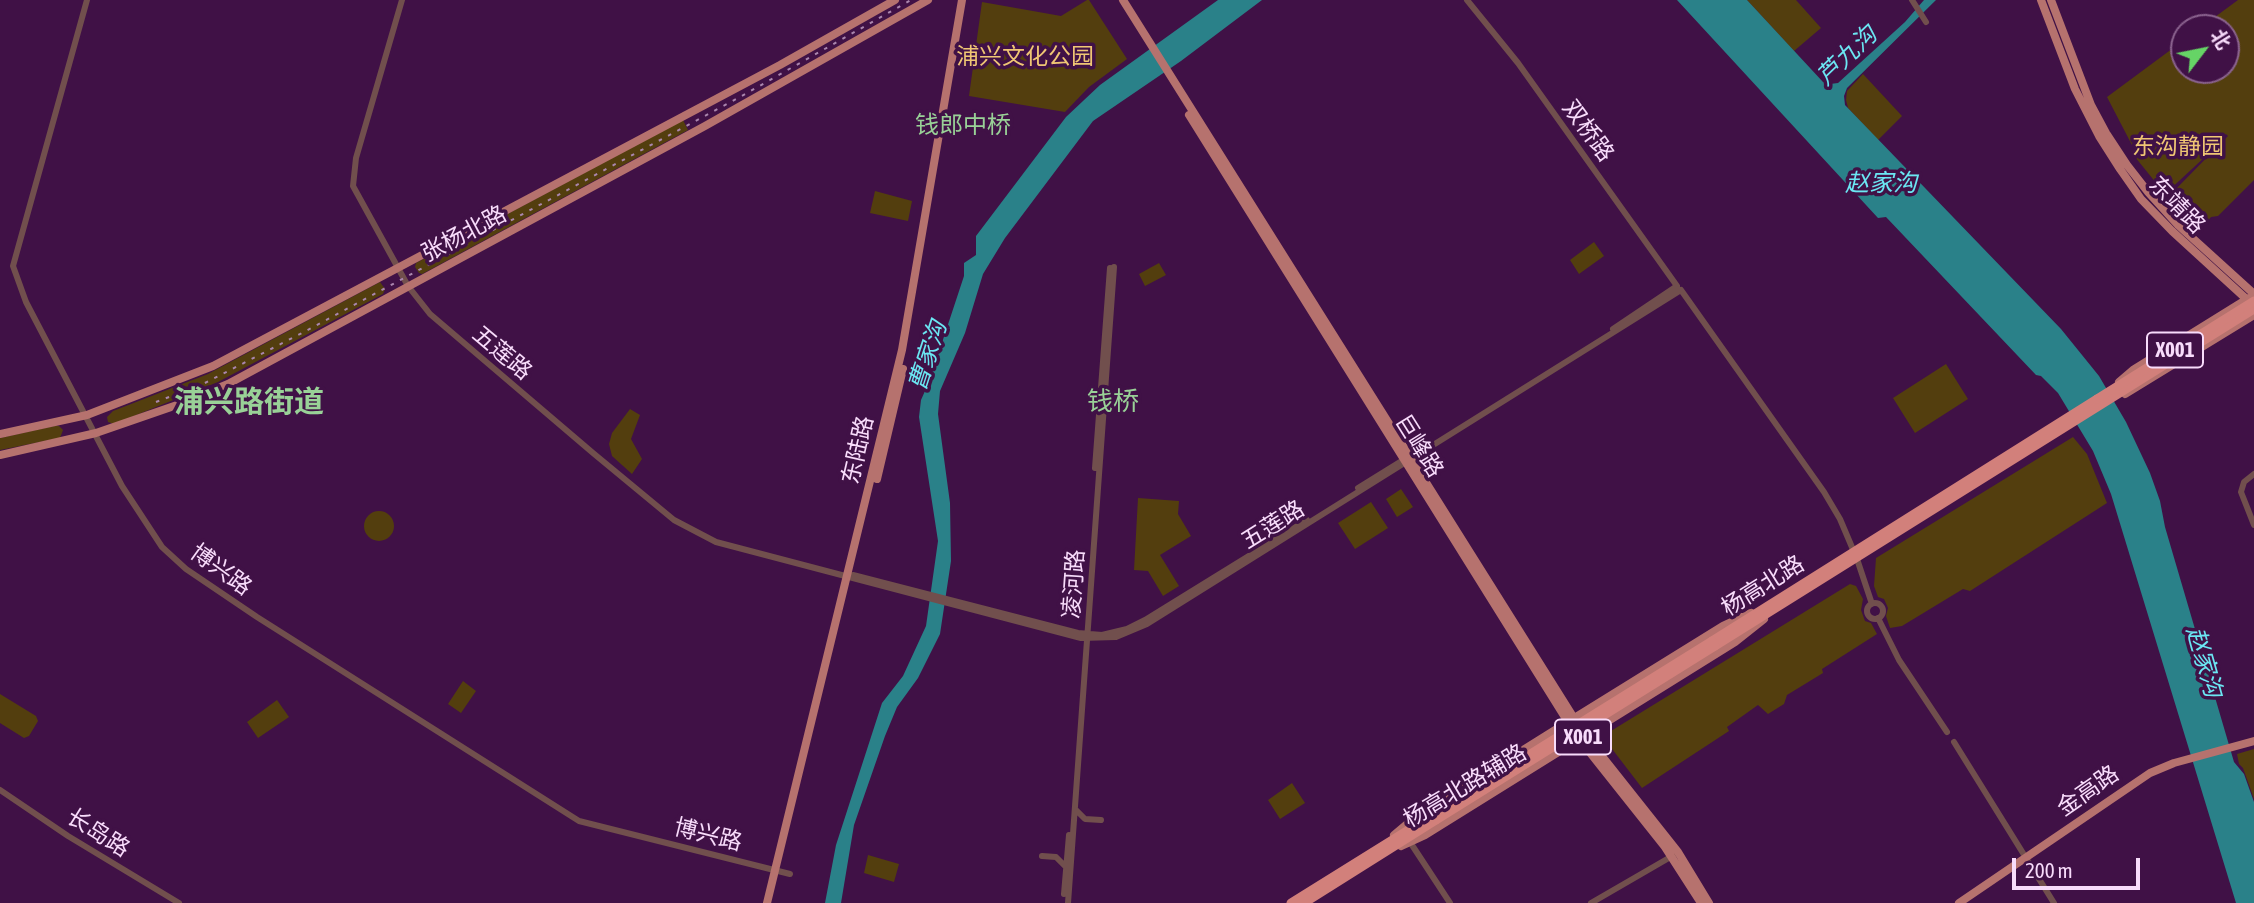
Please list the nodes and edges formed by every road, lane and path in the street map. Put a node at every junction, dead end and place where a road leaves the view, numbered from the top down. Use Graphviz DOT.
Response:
graph roads {
  1 [pos="87,0"];
  2 [pos="402,0"];
  3 [pos="895,0"];
  4 [pos="928,0"];
  5 [pos="965,0"];
  6 [pos="1117,0"];
  7 [pos="1123,0"];
  8 [pos="1467,0"];
  9 [pos="1912,0"];
  10 [pos="2041,0"];
  11 [pos="2051,0"];
  12 [pos="1926,22"];
  13 [pos="1142,36"];
  14 [pos="1112,268"];
  15 [pos="398,269"];
  16 [pos="408,286"];
  17 [pos="1679,288"];
  18 [pos="2252,296"];
  19 [pos="2254,310"];
  20 [pos="2099,402"];
  21 [pos="87,415"];
  22 [pos="96,433"];
  23 [pos="0,434"];
  24 [pos="0,455"];
  25 [pos="1408,459"];
  26 [pos="2254,474"];
  27 [pos="2254,525"];
  28 [pos="1856,555"];
  29 [pos="851,578"];
  30 [pos="1872,604"];
  31 [pos="1774,606"];
  32 [pos="1878,618"];
  33 [pos="1086,637"];
  34 [pos="1571,720"];
  35 [pos="1947,732"];
  36 [pos="1582,737"];
  37 [pos="2254,741"];
  38 [pos="1954,743"];
  39 [pos="0,790"];
  40 [pos="1075,809"];
  41 [pos="1101,820"];
  42 [pos="1410,842"];
  43 [pos="1380,851"];
  44 [pos="1675,854"];
  45 [pos="1042,856"];
  46 [pos="2026,858"];
  47 [pos="1066,867"];
  48 [pos="782,872"];
  49 [pos="179,903"];
  50 [pos="767,903"];
  51 [pos="773,903"];
  52 [pos="1066,903"];
  53 [pos="1291,903"];
  54 [pos="1304,903"];
  55 [pos="1450,903"];
  56 [pos="1591,903"];
  57 [pos="1700,903"];
  58 [pos="1709,903"];
  59 [pos="1959,903"];
  60 [pos="2054,903"];
  1 -- 21 [label="street, 博兴路"];
  2 -- 15 [label="street, 五莲路"];
  3 -- 15 [label="main road, 张杨北路"];
  4 -- 16 [label="main road, 张杨北路"];
  5 -- 29 [label="main road, 东陆路"];
  6 -- 13 [label="main road, 巨峰路"];
  7 -- 13 [label="main road"];
  8 -- 17 [label="street, 双桥路"];
  9 -- 12 [label="street"];
  10 -- 18 [label="main road, 东靖路"];
  11 -- 18 [label="main road, 东靖路"];
  13 -- 25 [label="main road, 巨峰路"];
  14 -- 33 [label="street, 凌河路"];
  15 -- 16 [label="street, 五莲路"];
  15 -- 21 [label="main road, 张杨北路"];
  16 -- 22 [label="main road, 张杨北路"];
  16 -- 29 [label="street, 五莲路"];
  17 -- 25 [label="street, 五莲路"];
  17 -- 28 [label="street, 双桥路"];
  18 -- 19 [label="main road, 东靖路"];
  18 -- 20 [label="highway, 杨高北路 / X001, bridge"];
  18 -- 20 [label="main road, X001, bridge"];
  19 -- 20 [label="highway, 杨高北路 / X001"];
  19 -- 20 [label="main road, X001"];
  20 -- 28 [label="highway, 杨高北路 / X001"];
  21 -- 22 [label="street, 博兴路"];
  21 -- 23 [label="main road, 张杨北路"];
  22 -- 24 [label="main road, 张杨北路"];
  22 -- 48 [label="street, 博兴路"];
  25 -- 33 [label="street, 五莲路"];
  25 -- 34 [label="main road, 巨峰路"];
  26 -- 27 [label="street"];
  28 -- 30 [label="street, 双桥路"];
  28 -- 31 [label="highway, 杨高北路 / X001"];
  29 -- 33 [label="street, 五莲路"];
  29 -- 48 [label="main road, 东陆路"];
  30 -- 32 [label="street, 双桥路"];
  30 -- 32 [label="street, 双桥路"];
  31 -- 34 [label="main road, 杨高北路辅路 / X001"];
  31 -- 36 [label="main road, 杨高北路辅路 / X001"];
  31 -- 43 [label="highway, 杨高北路 / X001, bridge"];
  32 -- 35 [label="street, 双桥路"];
  33 -- 40 [label="street, 凌河路"];
  33 -- 47 [label="street, 凌河路"];
  34 -- 36 [label="main road, 巨峰路"];
  34 -- 43 [label="main road, 杨高北路辅路 / X001"];
  36 -- 42 [label="main road, 杨高北路辅路 / X001"];
  36 -- 44 [label="main road, 巨峰路"];
  37 -- 46 [label="main road, 金高路"];
  38 -- 46 [label="street"];
  39 -- 49 [label="street, 长岛路"];
  40 -- 41 [label="street"];
  40 -- 52 [label="street, 凌河路"];
  42 -- 43 [label="main road, 杨高北路辅路 / X001"];
  42 -- 55 [label="street"];
  43 -- 53 [label="highway, 杨高北路 / X001"];
  43 -- 54 [label="highway, 杨高北路 / X001"];
  44 -- 56 [label="street"];
  44 -- 57 [label="main road, 巨峰路"];
  44 -- 58 [label="main road, 巨峰路"];
  45 -- 47 [label="street"];
  46 -- 59 [label="main road, 金高路"];
  46 -- 60 [label="street"];
  47 -- 52 [label="street, 凌河路"];
  48 -- 50 [label="main road, 东陆路"];
  48 -- 51 [label="main road, 东陆路"];
}
